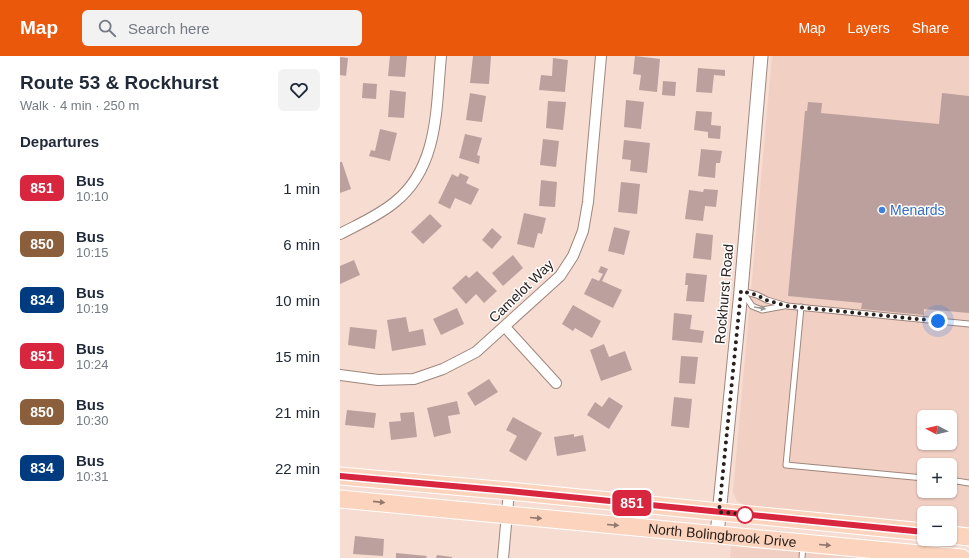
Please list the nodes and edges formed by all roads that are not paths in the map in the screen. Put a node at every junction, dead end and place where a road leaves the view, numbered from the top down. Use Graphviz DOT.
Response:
graph roads {
  1 [pos="441,56"];
  2 [pos="601,56"];
  3 [pos="761,56"];
  4 [pos="340,234"];
  5 [pos="741,291"];
  6 [pos="787,306"];
  7 [pos="802,307"];
  8 [pos="969,324"];
  9 [pos="505,327"];
  10 [pos="340,375"];
  11 [pos="556,383"];
  12 [pos="340,476"];
  13 [pos="917,477"];
  14 [pos="957,481"];
  15 [pos="969,483"];
  16 [pos="509,491"];
  17 [pos="340,499"];
  18 [pos="719,512"];
  19 [pos="507,515"];
  20 [pos="917,531"];
  21 [pos="717,535"];
  22 [pos="957,536"];
  23 [pos="969,537"];
  24 [pos="803,550"];
  25 [pos="503,558"];
  26 [pos="962,558"];
  1 -- 4 [label="street"];
  2 -- 9 [label="street, Camelot Way"];
  3 -- 5 [label="street, Rockhurst Road"];
  5 -- 6 [label="lane"];
  5 -- 6 [label="lane, one-way"];
  5 -- 18 [label="street, Rockhurst Road"];
  6 -- 7 [label="lane"];
  7 -- 8 [label="lane"];
  7 -- 13 [label="lane"];
  9 -- 10 [label="street, Camelot Way"];
  9 -- 11 [label="street"];
  12 -- 16 [label="main road, North Bolingbrook Drive"];
  14 -- 15 [label="lane"];
  16 -- 18 [label="main road, North Bolingbrook Drive"];
  16 -- 19 [label="street"];
  17 -- 19 [label="main road, North Bolingbrook Drive, one-way"];
  18 -- 20 [label="main road, North Bolingbrook Drive"];
  18 -- 21 [label="street, Rockhurst Road"];
  19 -- 21 [label="main road, North Bolingbrook Drive, one-way"];
  19 -- 25 [label="street"];
  21 -- 24 [label="main road, North Bolingbrook Drive"];
  22 -- 23 [label="main road"];
  24 -- 26 [label="main road, North Bolingbrook Drive, one-way"];
}
